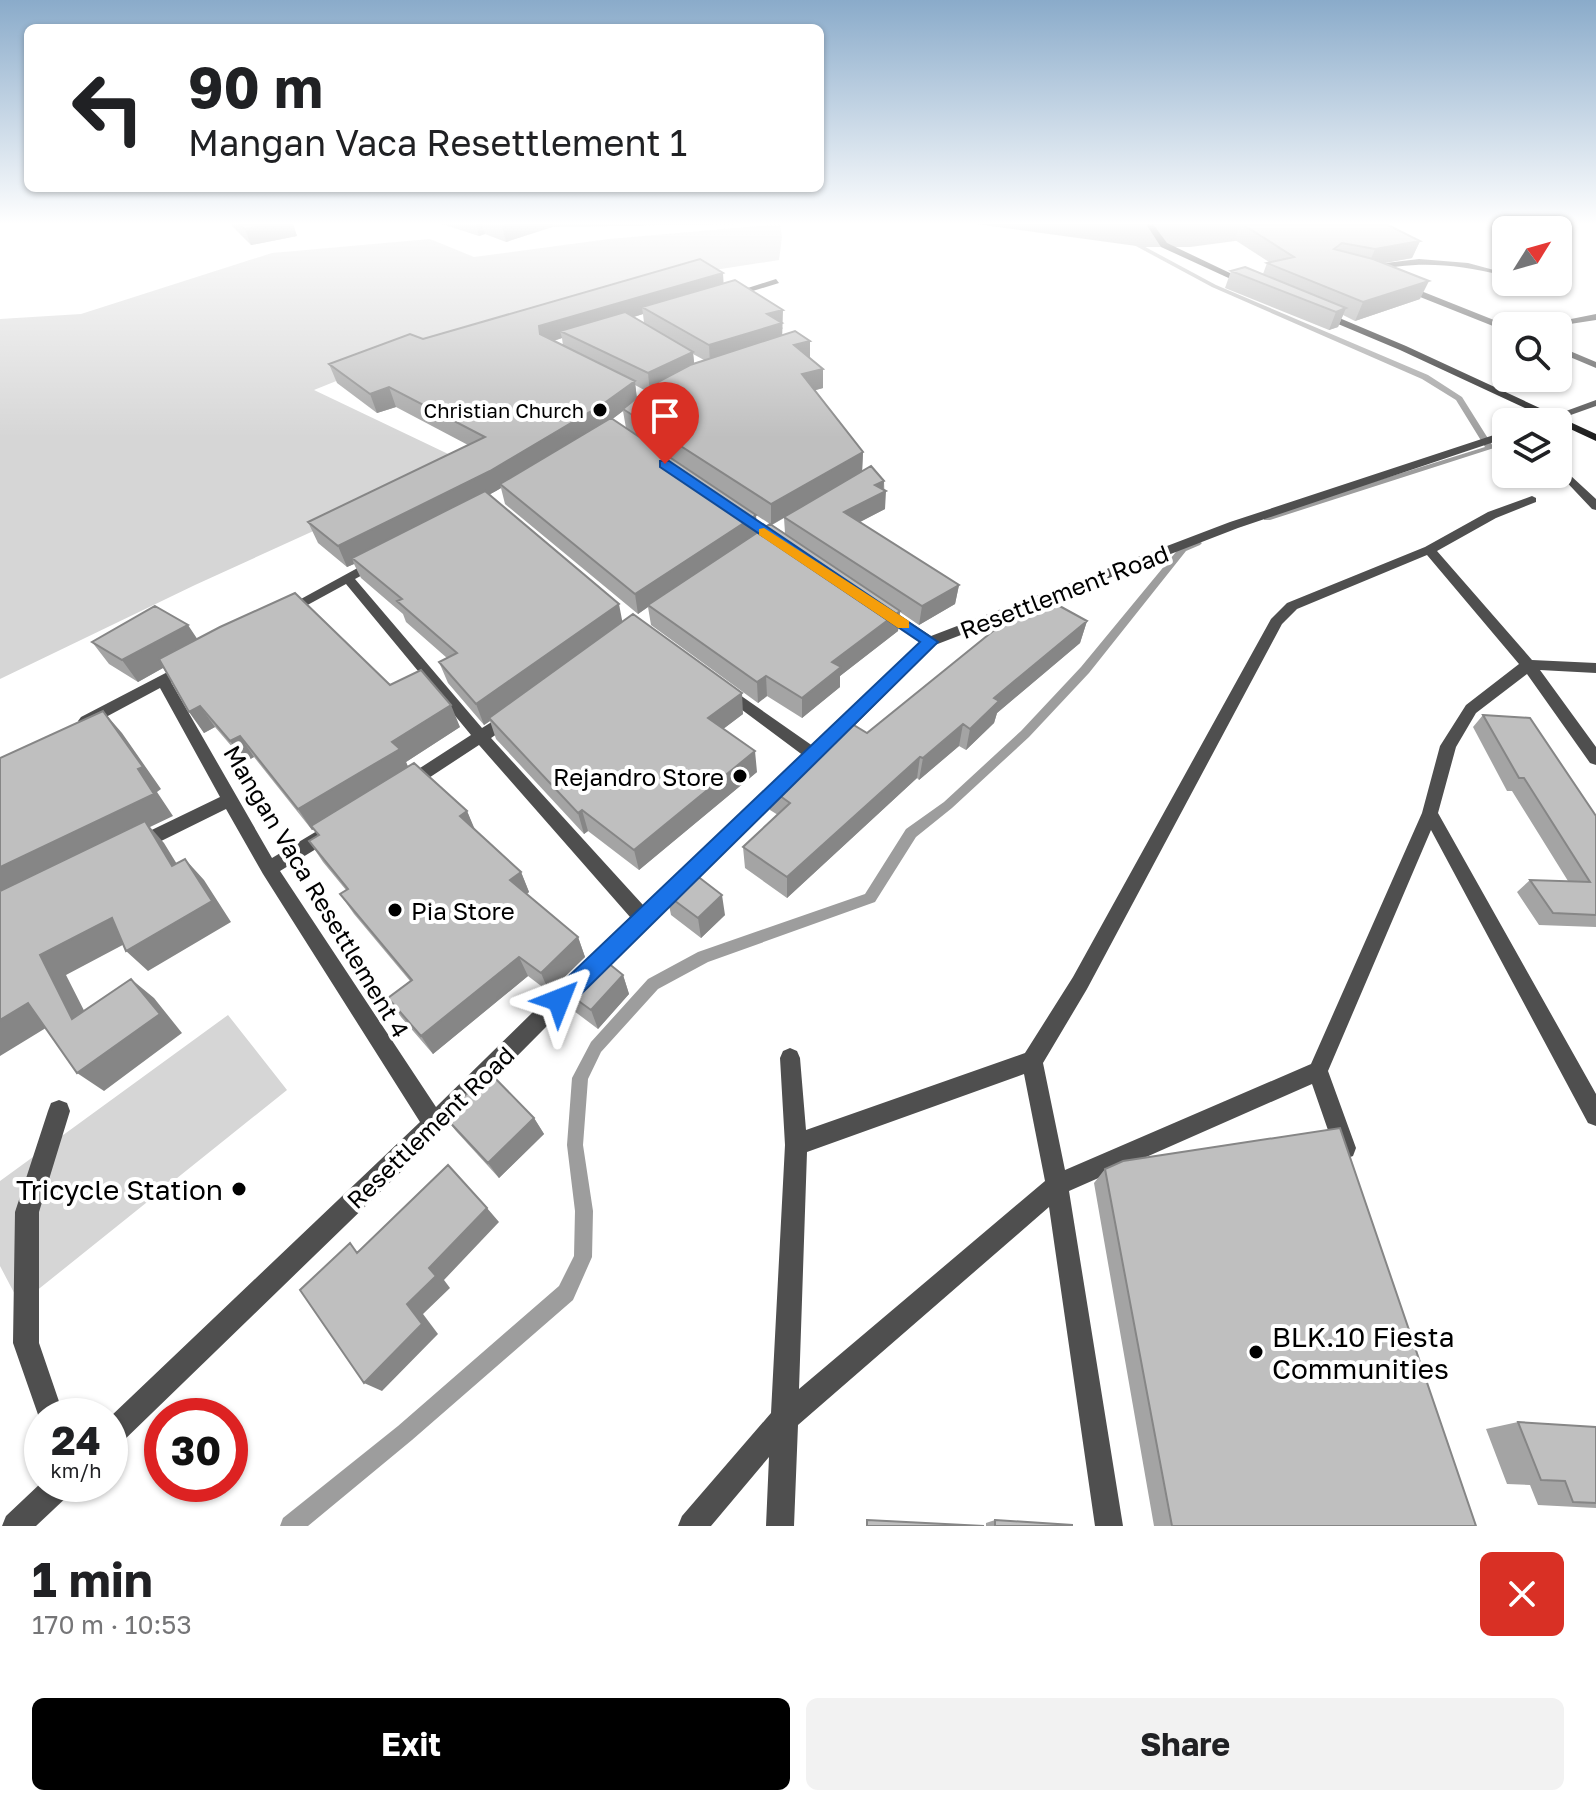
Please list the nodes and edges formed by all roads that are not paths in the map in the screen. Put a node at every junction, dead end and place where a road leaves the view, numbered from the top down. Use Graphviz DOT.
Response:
graph roads {
  1 [pos="730,295"];
  2 [pos="1424,295"];
  3 [pos="718,299"];
  4 [pos="1317,312"];
  5 [pos="1596,317"];
  6 [pos="1572,321"];
  7 [pos="1492,322"];
  8 [pos="1572,355"];
  9 [pos="1596,365"];
  10 [pos="1596,403"];
  11 [pos="1523,408"];
  12 [pos="1572,411"];
  13 [pos="1572,429"];
  14 [pos="1596,438"];
  15 [pos="1492,439"];
  16 [pos="1572,481"];
  17 [pos="1532,500"];
  18 [pos="1596,506"];
  19 [pos="1429,550"];
  20 [pos="386,556"];
  21 [pos="347,577"];
  22 [pos="868,601"];
  23 [pos="268,621"];
  24 [pos="930,642"];
  25 [pos="202,658"];
  26 [pos="1528,665"];
  27 [pos="1596,668"];
  28 [pos="163,681"];
  29 [pos="713,681"];
  30 [pos="521,710"];
  31 [pos="68,731"];
  32 [pos="482,738"];
  33 [pos="814,755"];
  34 [pos="1596,759"];
  35 [pos="389,795"];
  36 [pos="231,799"];
  37 [pos="1430,813"];
  38 [pos="349,820"];
  39 [pos="122,853"];
  40 [pos="269,869"];
  41 [pos="642,917"];
  42 [pos="790,1058"];
  43 [pos="1032,1061"];
  44 [pos="1318,1071"];
  45 [pos="59,1111"];
  46 [pos="1596,1115"];
  47 [pos="434,1124"];
  48 [pos="796,1145"];
  49 [pos="1353,1173"];
  50 [pos="1057,1185"];
  51 [pos="45,1398"];
  52 [pos="785,1418"];
  53 [pos="128,1419"];
  54 [pos="41,1502"];
  55 [pos="16,1526"];
  56 [pos="692,1526"];
  57 [pos="780,1526"];
  58 [pos="1109,1526"];
  1 -- 3 [label="street"];
  2 -- 7 [label="street"];
  4 -- 11 [label="main road"];
  5 -- 6 [label="street"];
  8 -- 9 [label="street"];
  10 -- 12 [label="street"];
  13 -- 14 [label="main road"];
  15 -- 24 [label="street, Resettlement Road"];
  16 -- 18 [label="street"];
  17 -- 19 [label="street"];
  19 -- 26 [label="street"];
  19 -- 43 [label="street"];
  20 -- 21 [label="street"];
  21 -- 23 [label="street"];
  21 -- 32 [label="street"];
  22 -- 24 [label="street"];
  24 -- 33 [label="street, Resettlement Road"];
  25 -- 28 [label="street"];
  26 -- 27 [label="street"];
  26 -- 34 [label="street"];
  26 -- 37 [label="street"];
  28 -- 31 [label="street"];
  28 -- 36 [label="street, Mangan Vaca Resettlement 4"];
  29 -- 33 [label="street"];
  30 -- 32 [label="street"];
  32 -- 35 [label="street"];
  32 -- 41 [label="street"];
  33 -- 41 [label="street, Resettlement Road"];
  36 -- 39 [label="street"];
  36 -- 40 [label="street, Mangan Vaca Resettlement 4"];
  37 -- 44 [label="street"];
  37 -- 46 [label="street"];
  38 -- 40 [label="street"];
  40 -- 47 [label="street, Mangan Vaca Resettlement 4"];
  41 -- 47 [label="street, Resettlement Road"];
  42 -- 48 [label="street"];
  43 -- 48 [label="street"];
  43 -- 50 [label="street"];
  44 -- 49 [label="street"];
  44 -- 50 [label="street"];
  45 -- 51 [label="street"];
  47 -- 53 [label="street, Resettlement Road"];
  48 -- 52 [label="street"];
  50 -- 52 [label="street"];
  50 -- 58 [label="street"];
  52 -- 56 [label="street"];
  52 -- 57 [label="street"];
  54 -- 55 [label="street"];
}
